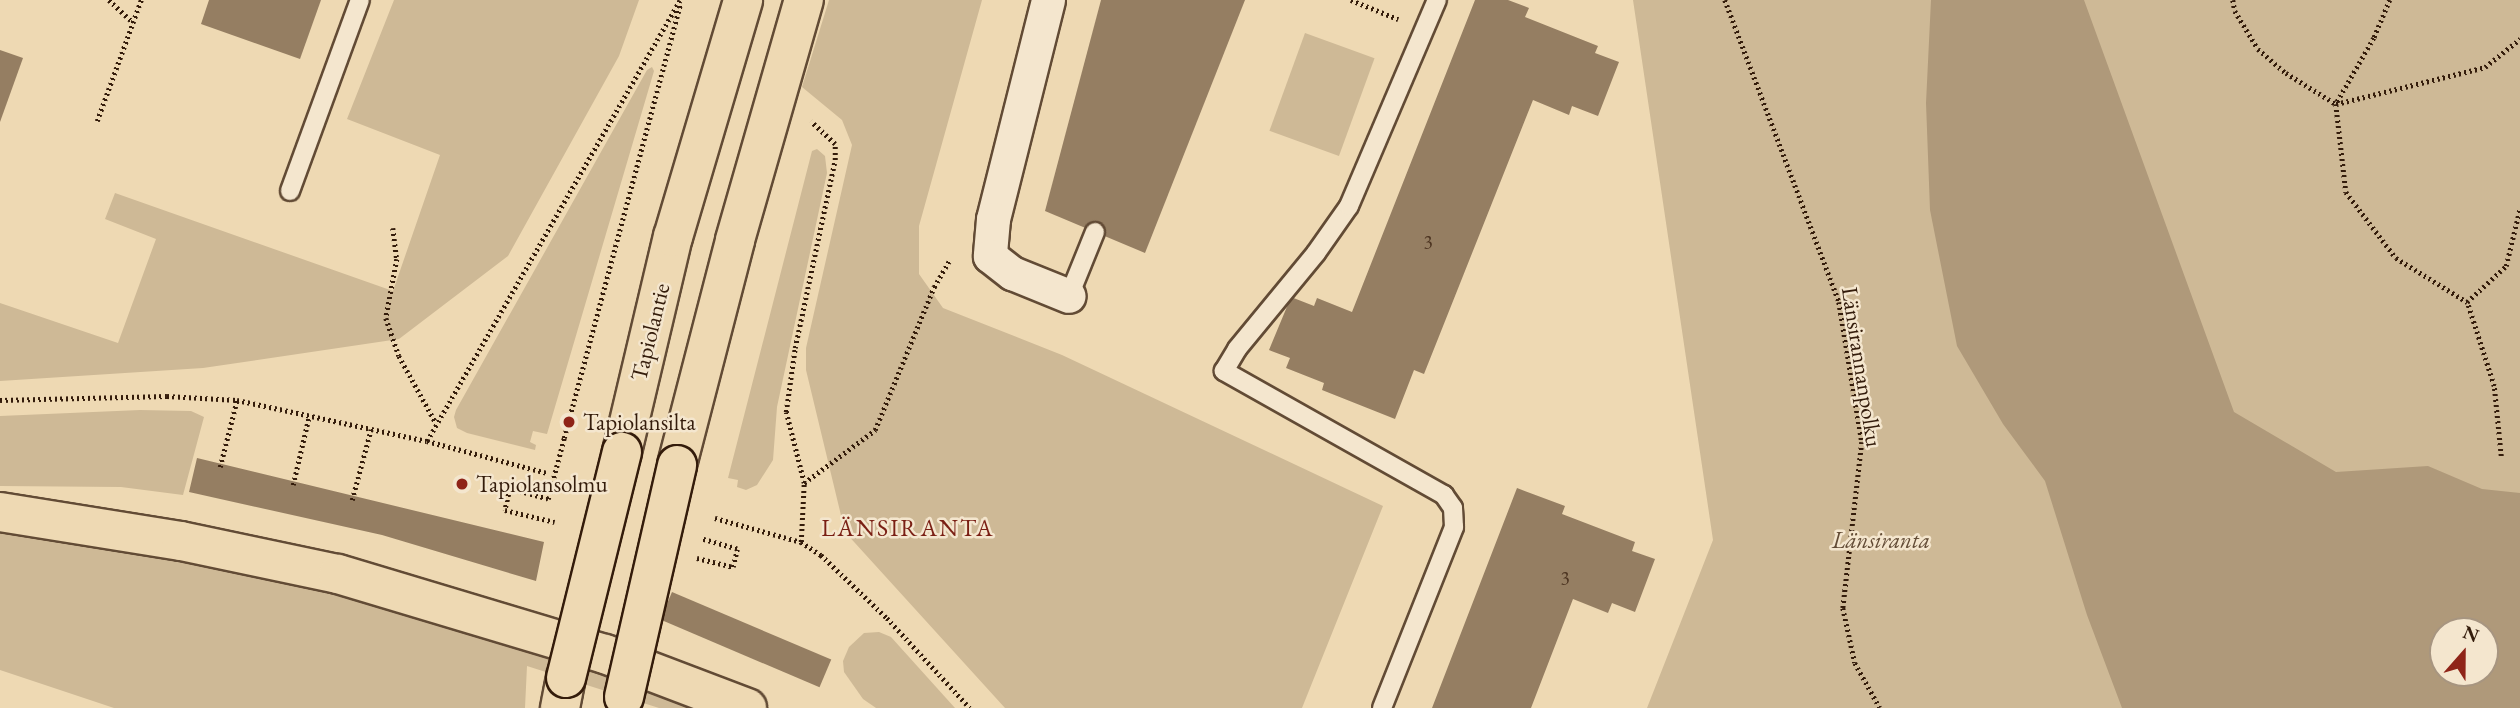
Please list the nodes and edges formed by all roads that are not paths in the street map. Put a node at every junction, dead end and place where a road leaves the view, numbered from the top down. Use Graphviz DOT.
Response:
graph roads {
  1 [pos="359,0"];
  2 [pos="743,0"];
  3 [pos="804,0"];
  4 [pos="1048,0"];
  5 [pos="1437,0"];
  6 [pos="289,191"];
  7 [pos="1096,232"];
  8 [pos="1069,296"];
  9 [pos="0,512"];
  10 [pos="563,693"];
  11 [pos="623,702"];
  12 [pos="747,708"];
  13 [pos="1382,708"];
  1 -- 6 [label="lane"];
  2 -- 10 [label="main road, Tapiolantie, bridge"];
  3 -- 11 [label="main road, bridge"];
  4 -- 8 [label="street"];
  5 -- 13 [label="lane"];
  7 -- 8 [label="lane"];
  9 -- 12 [label="main road"];
}
